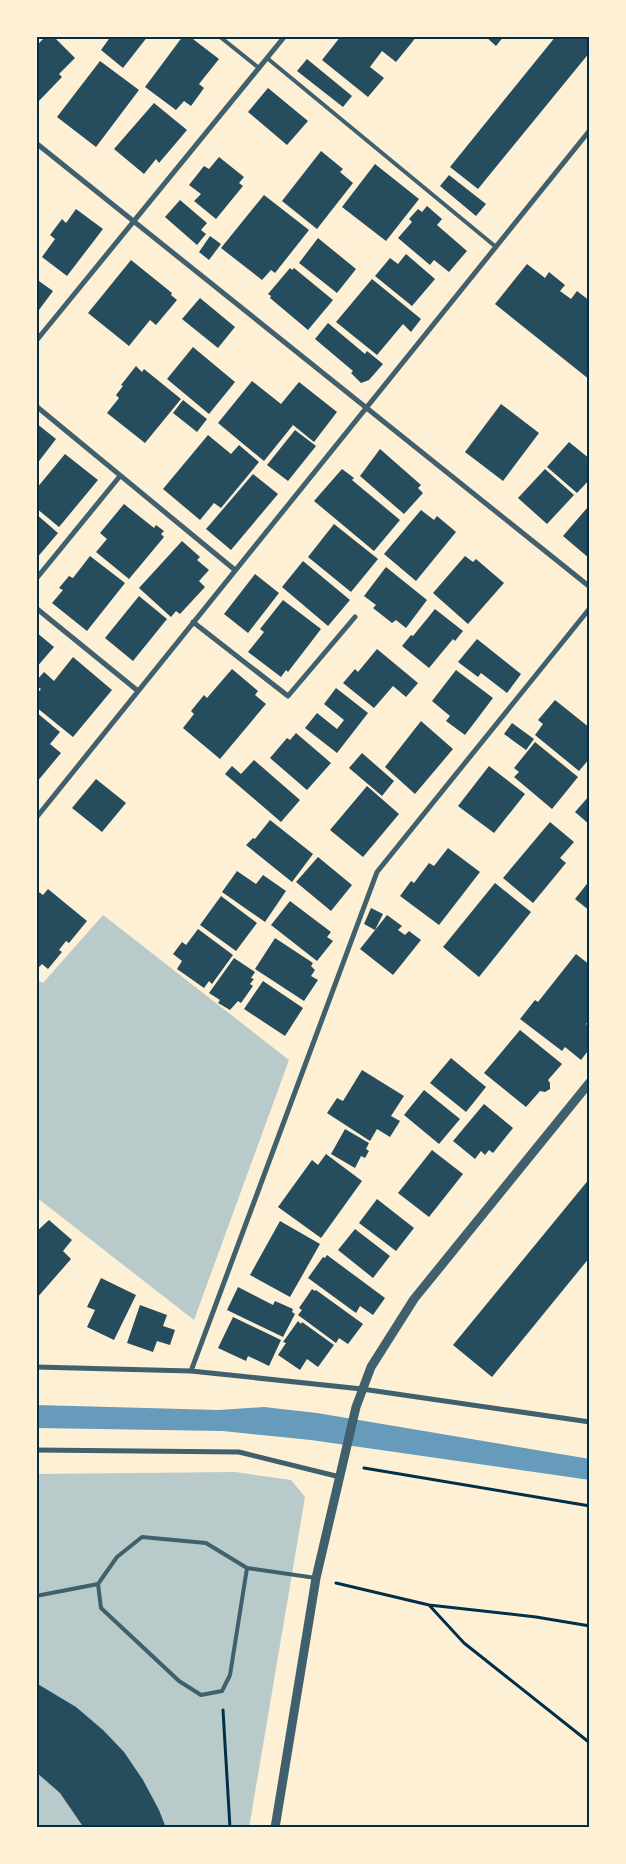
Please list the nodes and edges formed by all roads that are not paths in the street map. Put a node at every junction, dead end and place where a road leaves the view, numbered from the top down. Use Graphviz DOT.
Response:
graph roads {
  1 [pos="219,36"];
  2 [pos="285,36"];
  3 [pos="267,58"];
  4 [pos="259,68"];
  5 [pos="590,130"];
  6 [pos="36,143"];
  7 [pos="135,222"];
  8 [pos="496,248"];
  9 [pos="36,341"];
  10 [pos="36,406"];
  11 [pos="366,407"];
  12 [pos="120,476"];
  13 [pos="235,570"];
  14 [pos="36,579"];
  15 [pos="590,587"];
  16 [pos="36,608"];
  17 [pos="590,608"];
  18 [pos="355,617"];
  19 [pos="193,622"];
  20 [pos="138,691"];
  21 [pos="36,807"];
  22 [pos="42,811"];
  23 [pos="36,818"];
  24 [pos="590,1082"];
  25 [pos="36,1367"];
  26 [pos="191,1371"];
  27 [pos="362,1389"];
  28 [pos="590,1422"];
  29 [pos="36,1450"];
  30 [pos="340,1477"];
  31 [pos="247,1568"];
  32 [pos="316,1578"];
  33 [pos="98,1584"];
  34 [pos="36,1596"];
  35 [pos="275,1828"];
  1 -- 4 [label="lane"];
  2 -- 3 [label="street"];
  3 -- 4 [label="street"];
  3 -- 8 [label="lane"];
  4 -- 7 [label="street"];
  5 -- 8 [label="street"];
  6 -- 7 [label="street"];
  7 -- 9 [label="street"];
  7 -- 11 [label="street"];
  8 -- 11 [label="street"];
  10 -- 12 [label="street"];
  11 -- 13 [label="street"];
  11 -- 15 [label="street"];
  12 -- 13 [label="street"];
  12 -- 14 [label="street"];
  13 -- 19 [label="street"];
  16 -- 20 [label="street"];
  17 -- 26 [label="street"];
  18 -- 19 [label="street"];
  19 -- 20 [label="street"];
  20 -- 22 [label="street"];
  21 -- 22 [label="street"];
  22 -- 23 [label="street"];
  24 -- 27 [label="street"];
  25 -- 26 [label="street"];
  26 -- 27 [label="street"];
  27 -- 28 [label="street"];
  27 -- 30 [label="street"];
  29 -- 30 [label="street"];
  30 -- 32 [label="street"];
  31 -- 32 [label="lane"];
  31 -- 33 [label="lane"];
  31 -- 33 [label="lane"];
  32 -- 35 [label="street"];
  33 -- 34 [label="lane"];
}
